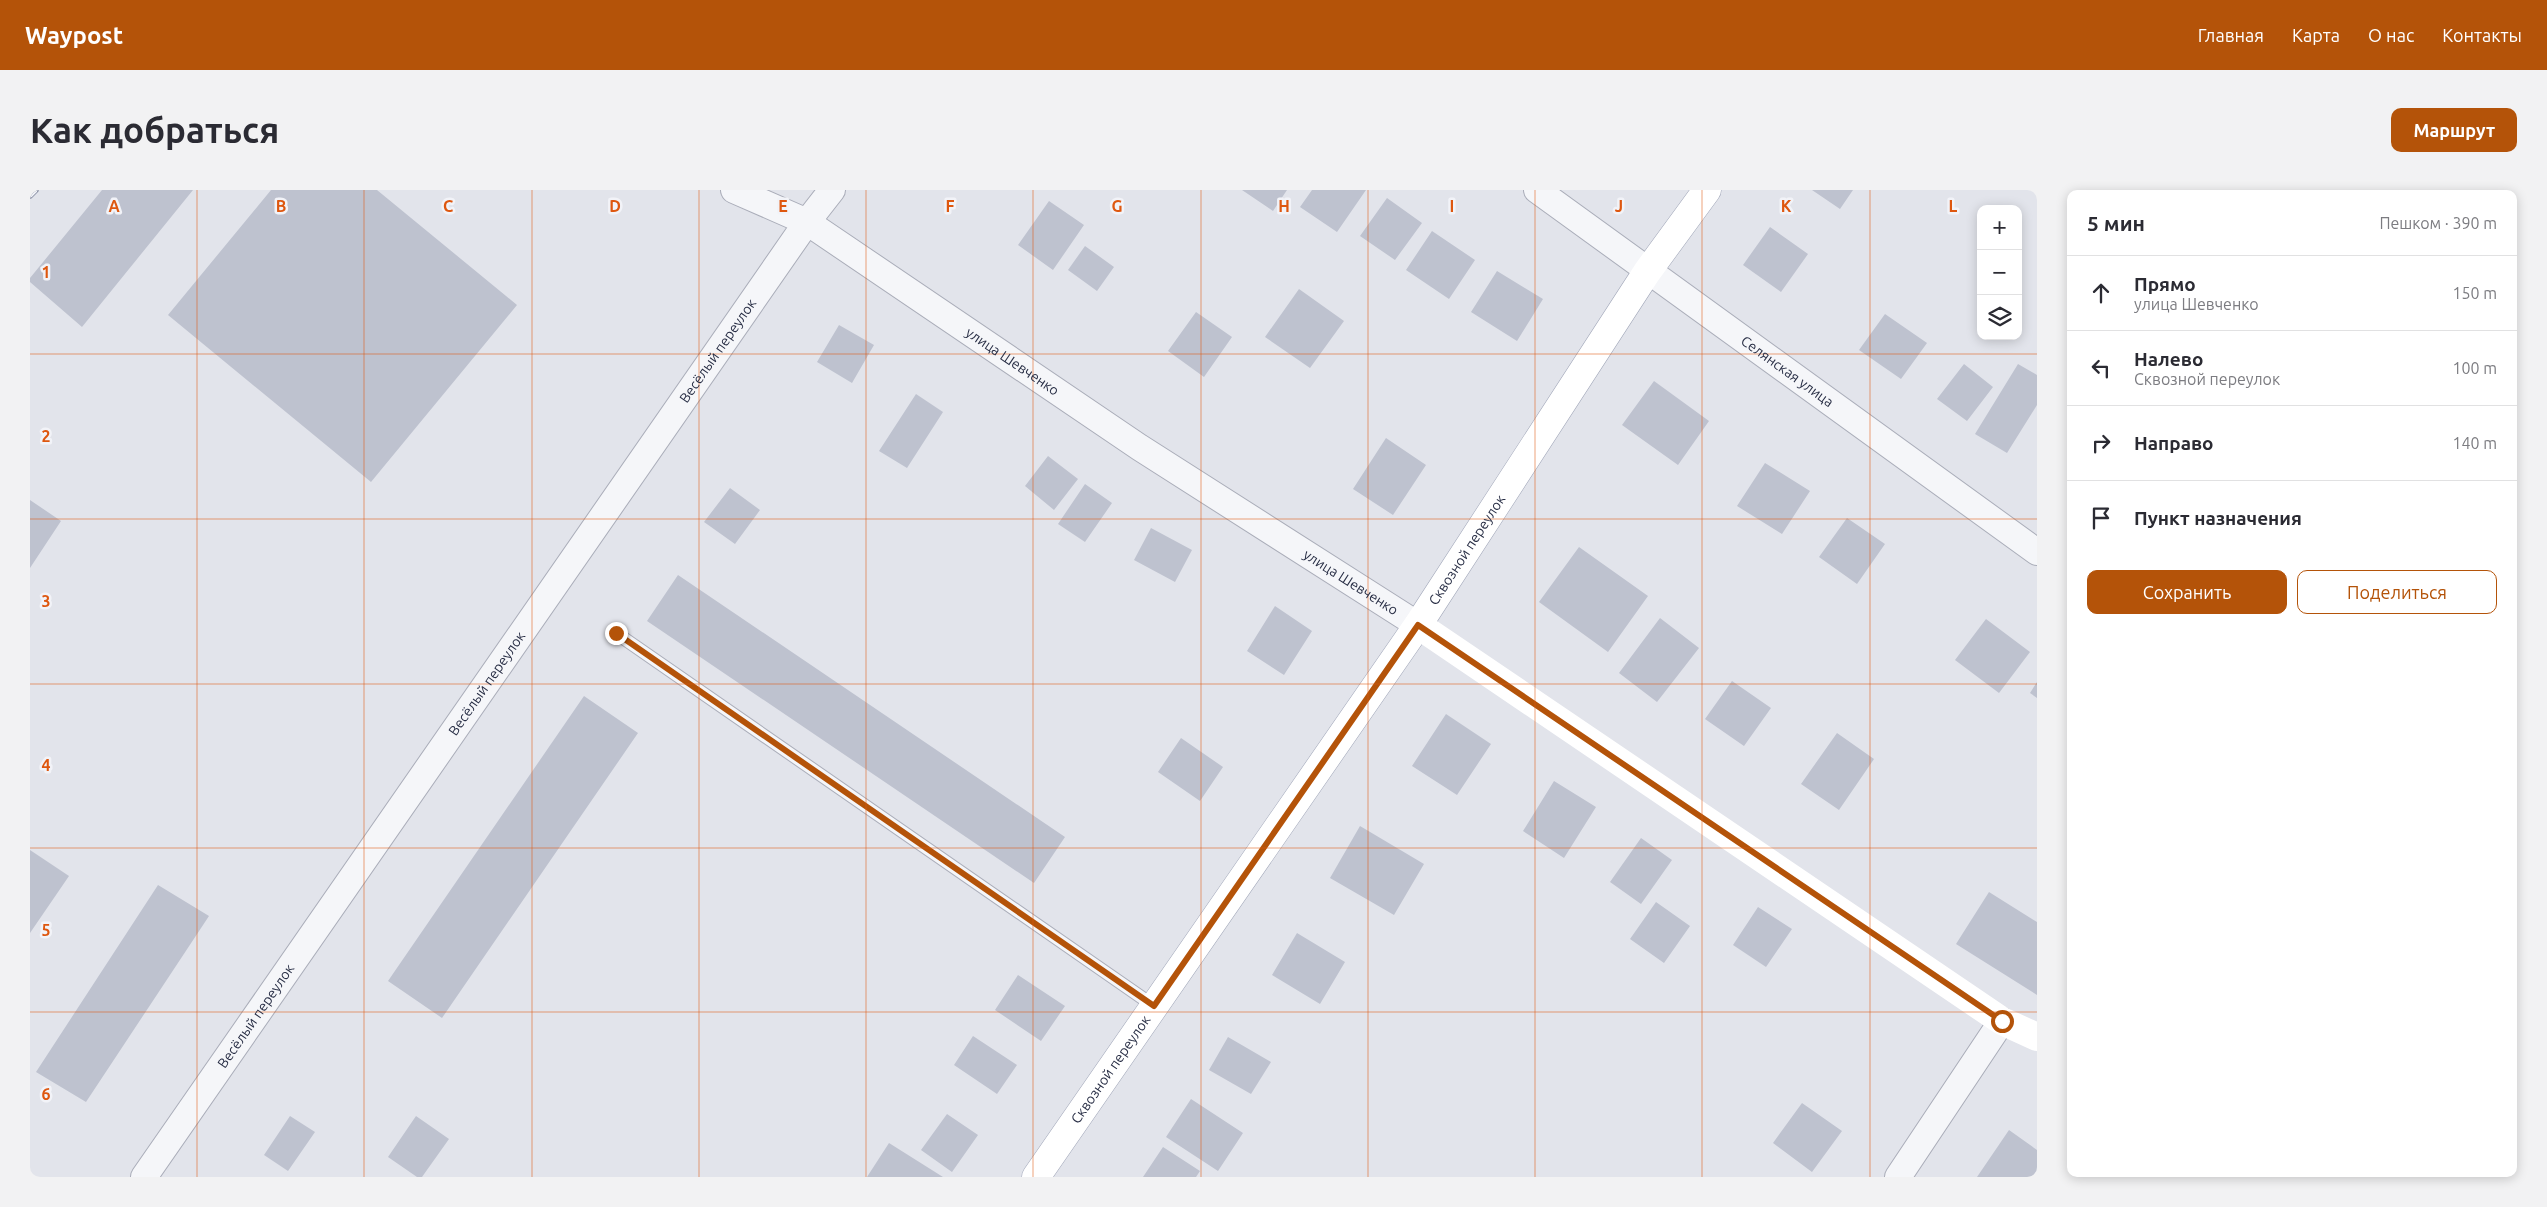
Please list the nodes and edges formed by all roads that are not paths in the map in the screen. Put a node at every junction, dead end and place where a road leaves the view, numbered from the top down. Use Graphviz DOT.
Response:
graph roads {
  1 [pos="734,190"];
  2 [pos="832,190"];
  3 [pos="1537,190"];
  4 [pos="1706,190"];
  5 [pos="807,222"];
  6 [pos="1647,272"];
  7 [pos="2037,552"];
  8 [pos="1418,625"];
  9 [pos="616,633"];
  10 [pos="1154,1006"];
  11 [pos="2002,1021"];
  12 [pos="2037,1037"];
  13 [pos="144,1177"];
  14 [pos="1036,1177"];
  15 [pos="1898,1177"];
  1 -- 5 [label="street, улица Шевченко"];
  2 -- 5 [label="street, Весёлый переулок"];
  3 -- 6 [label="street, Селянская улица"];
  4 -- 6 [label="main road, Сквозной переулок"];
  5 -- 8 [label="street, улица Шевченко"];
  5 -- 13 [label="street, Весёлый переулок"];
  6 -- 7 [label="street, Селянская улица"];
  6 -- 8 [label="main road, Сквозной переулок"];
  8 -- 10 [label="main road, Сквозной переулок"];
  8 -- 11 [label="main road, улица Шевченко"];
  9 -- 10 [label="lane"];
  10 -- 14 [label="main road, Сквозной переулок"];
  11 -- 12 [label="main road, улица Шевченко"];
  11 -- 15 [label="street"];
}
